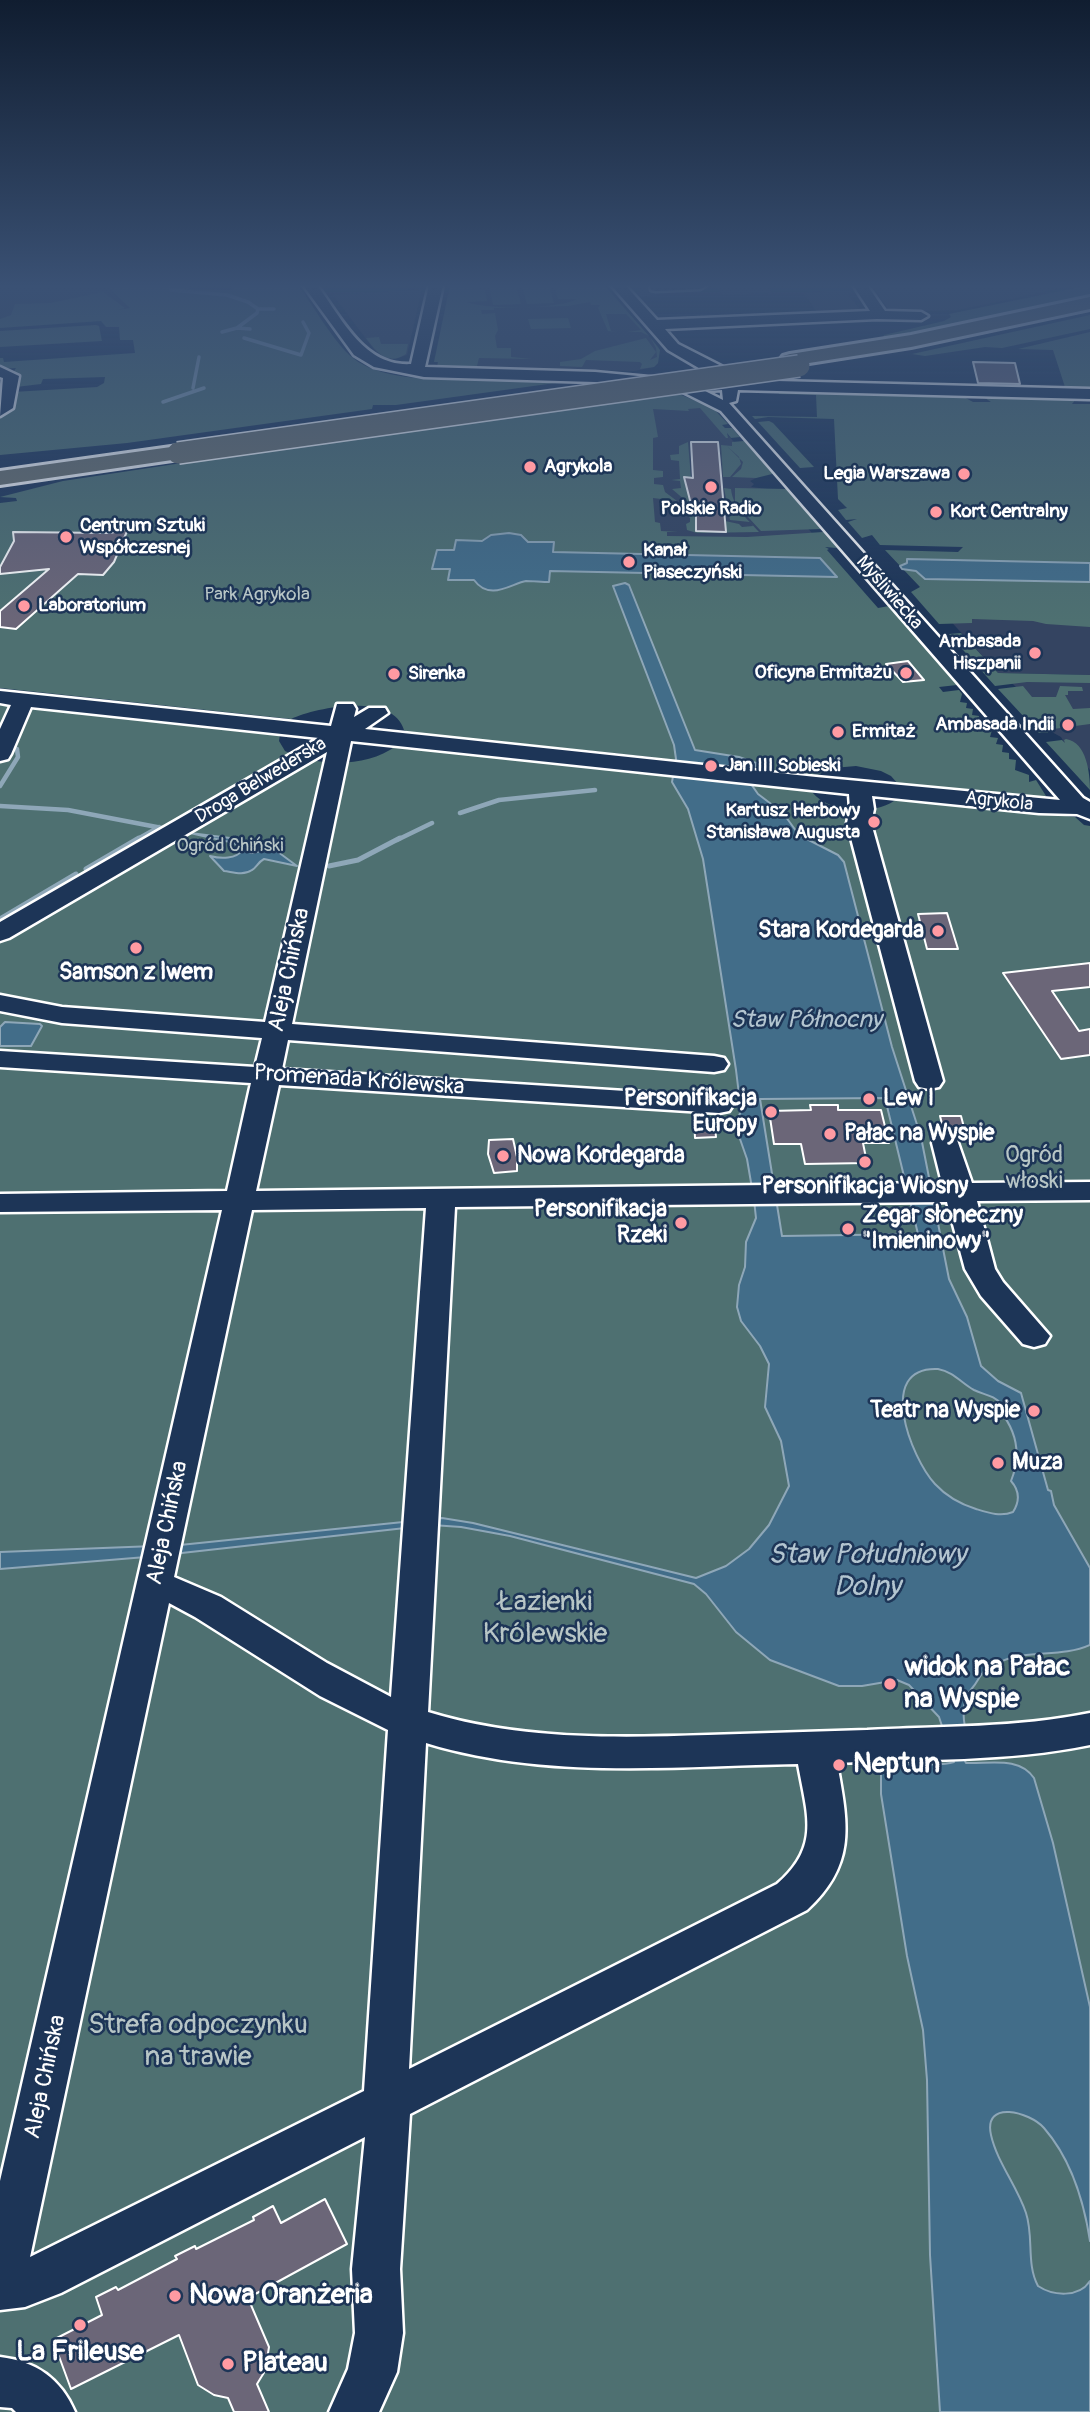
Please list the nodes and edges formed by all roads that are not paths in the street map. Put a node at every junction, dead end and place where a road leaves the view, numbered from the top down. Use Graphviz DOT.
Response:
graph roads {
  1 [pos="546,398"];
  2 [pos="706,398"];
  3 [pos="728,398"];
  4 [pos="727,408"];
  5 [pos="176,449"];
  6 [pos="0,470"];
  7 [pos="0,478"];
  8 [pos="0,696"];
  9 [pos="22,706"];
  10 [pos="345,709"];
  11 [pos="377,713"];
  12 [pos="341,733"];
  13 [pos="0,754"];
  14 [pos="859,787"];
  15 [pos="1085,810"];
  16 [pos="0,933"];
  17 [pos="0,1003"];
  18 [pos="276,1031"];
  19 [pos="0,1059"];
  20 [pos="715,1064"];
  21 [pos="267,1074"];
  22 [pos="929,1081"];
  23 [pos="719,1105"];
  24 [pos="946,1143"];
  25 [pos="1090,1191"];
  26 [pos="949,1193"];
  27 [pos="441,1198"];
  28 [pos="239,1200"];
  29 [pos="0,1203"];
  30 [pos="1034,1336"];
  31 [pos="156,1578"];
  32 [pos="408,1722"];
  33 [pos="1090,1729"];
  34 [pos="815,1748"];
  35 [pos="387,2102"];
  36 [pos="0,2285"];
  37 [pos="0,2382"];
  38 [pos="50,2412"];
  39 [pos="354,2412"];
  1 -- 5 [label="main road, bridge"];
  2 -- 4 [label="street, Myśliwiecka"];
  3 -- 4 [label="street"];
  4 -- 15 [label="street, Myśliwiecka"];
  5 -- 6 [label="main road"];
  5 -- 7 [label="main road"];
  8 -- 12 [label="street, Agrykola"];
  9 -- 13 [label="street"];
  10 -- 12 [label="street, Aleja Chińska"];
  11 -- 12 [label="street, Droga Belwederska"];
  12 -- 14 [label="street, Agrykola"];
  12 -- 16 [label="street, Droga Belwederska"];
  12 -- 18 [label="street, Aleja Chińska"];
  14 -- 15 [label="street, Agrykola"];
  14 -- 22 [label="street"];
  17 -- 18 [label="street"];
  18 -- 20 [label="street"];
  18 -- 21 [label="street, Aleja Chińska"];
  19 -- 21 [label="street, Promenada Królewska"];
  21 -- 23 [label="street, Promenada Królewska"];
  21 -- 28 [label="street, Aleja Chińska"];
  24 -- 26 [label="street"];
  25 -- 26 [label="street"];
  26 -- 27 [label="street"];
  26 -- 30 [label="street"];
  27 -- 28 [label="street"];
  27 -- 32 [label="street"];
  28 -- 29 [label="street"];
  28 -- 31 [label="street, Aleja Chińska"];
  31 -- 32 [label="street"];
  31 -- 36 [label="street, Aleja Chińska"];
  32 -- 34 [label="street"];
  32 -- 35 [label="street"];
  33 -- 34 [label="street"];
  34 -- 35 [label="street"];
  35 -- 36 [label="street"];
  35 -- 39 [label="street"];
  37 -- 38 [label="street"];
}
